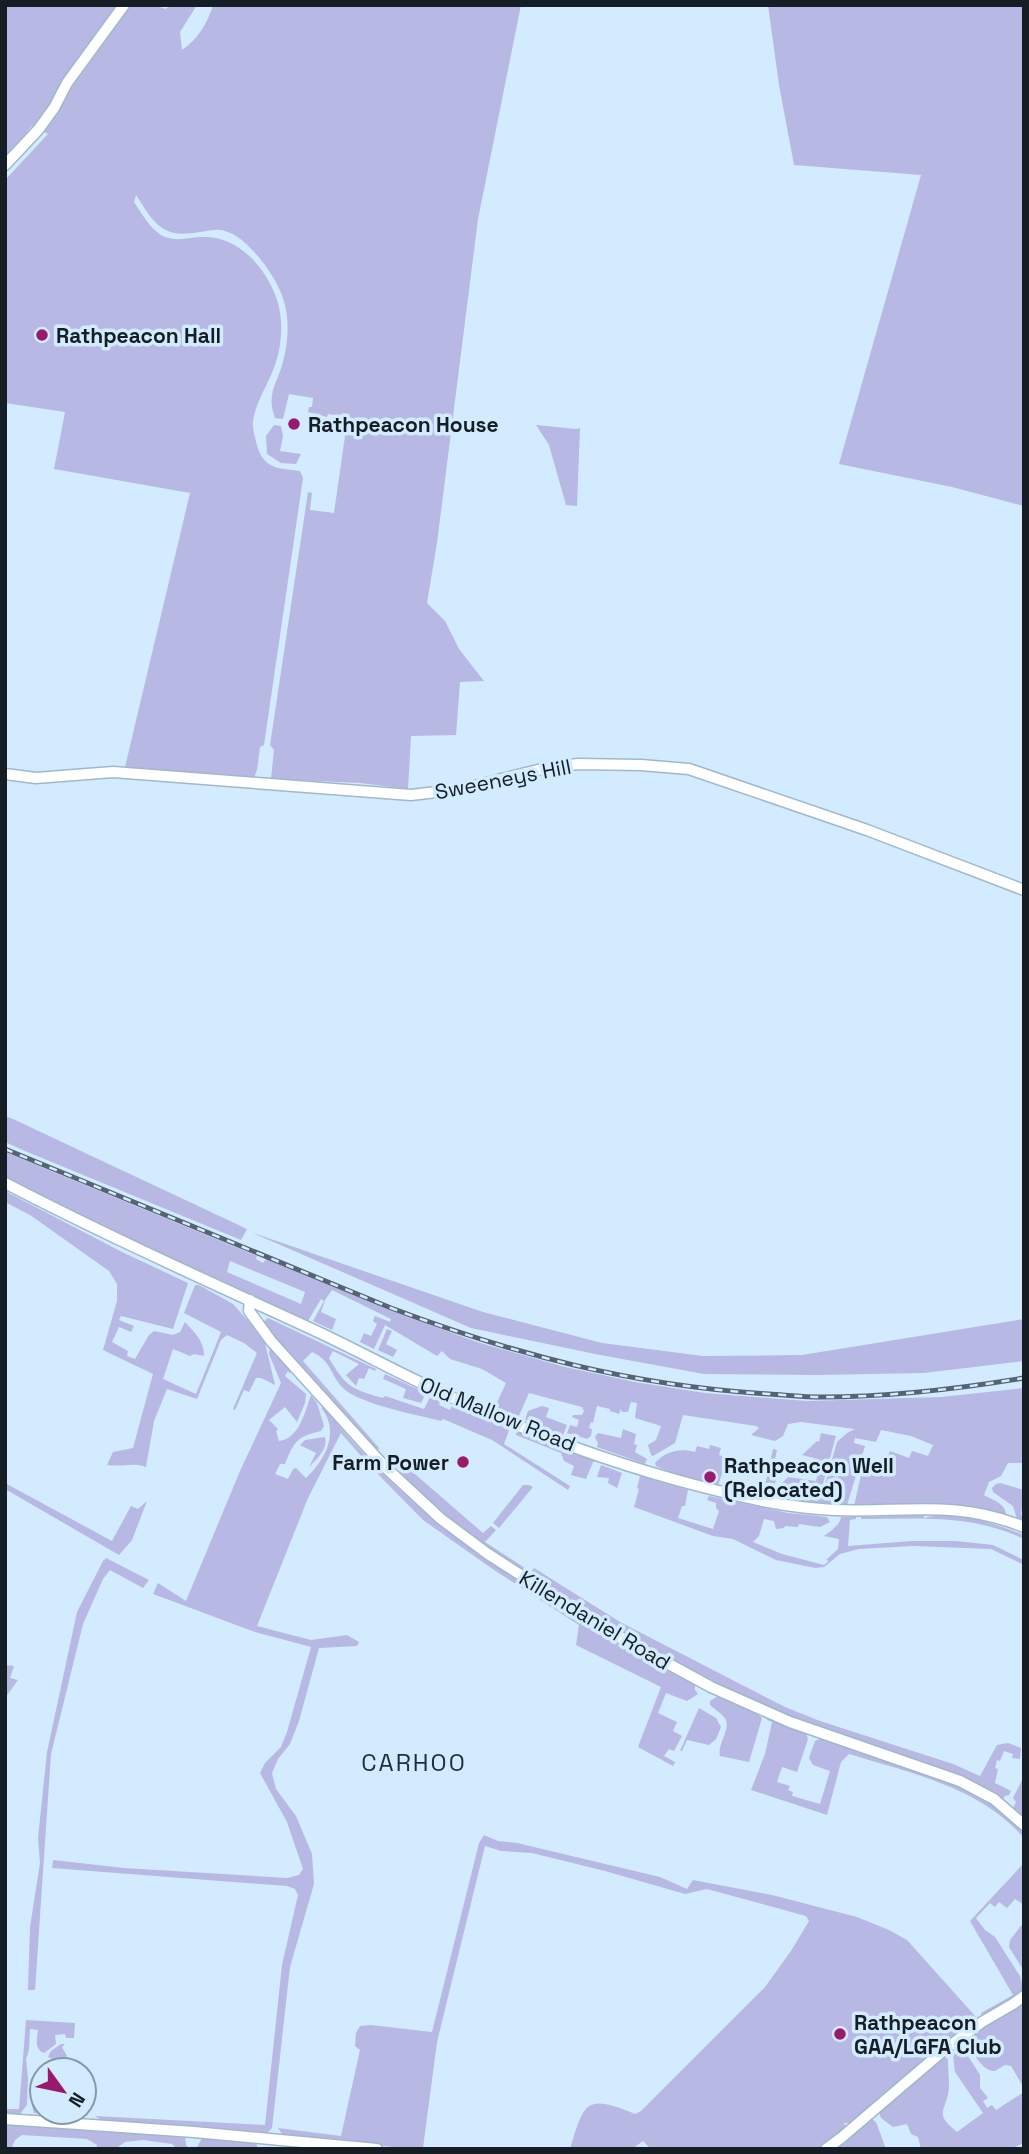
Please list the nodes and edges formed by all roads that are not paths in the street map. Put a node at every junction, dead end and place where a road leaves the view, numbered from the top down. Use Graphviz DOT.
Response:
graph roads {
  1 [pos="124,5"];
  2 [pos="5,165"];
  3 [pos="5,774"];
  4 [pos="1024,890"];
  5 [pos="5,1184"];
  6 [pos="250,1300"];
  7 [pos="1024,1527"];
  8 [pos="1024,1825"];
  9 [pos="1024,1996"];
  10 [pos="5,2119"];
  11 [pos="377,2149"];
  12 [pos="826,2149"];
  1 -- 2 [label="street"];
  3 -- 4 [label="street, Sweeneys Hill"];
  5 -- 6 [label="street, Old Mallow Road"];
  6 -- 7 [label="street, Old Mallow Road"];
  6 -- 8 [label="street, Killendaniel Road"];
  9 -- 12 [label="street"];
  10 -- 11 [label="street"];
}
